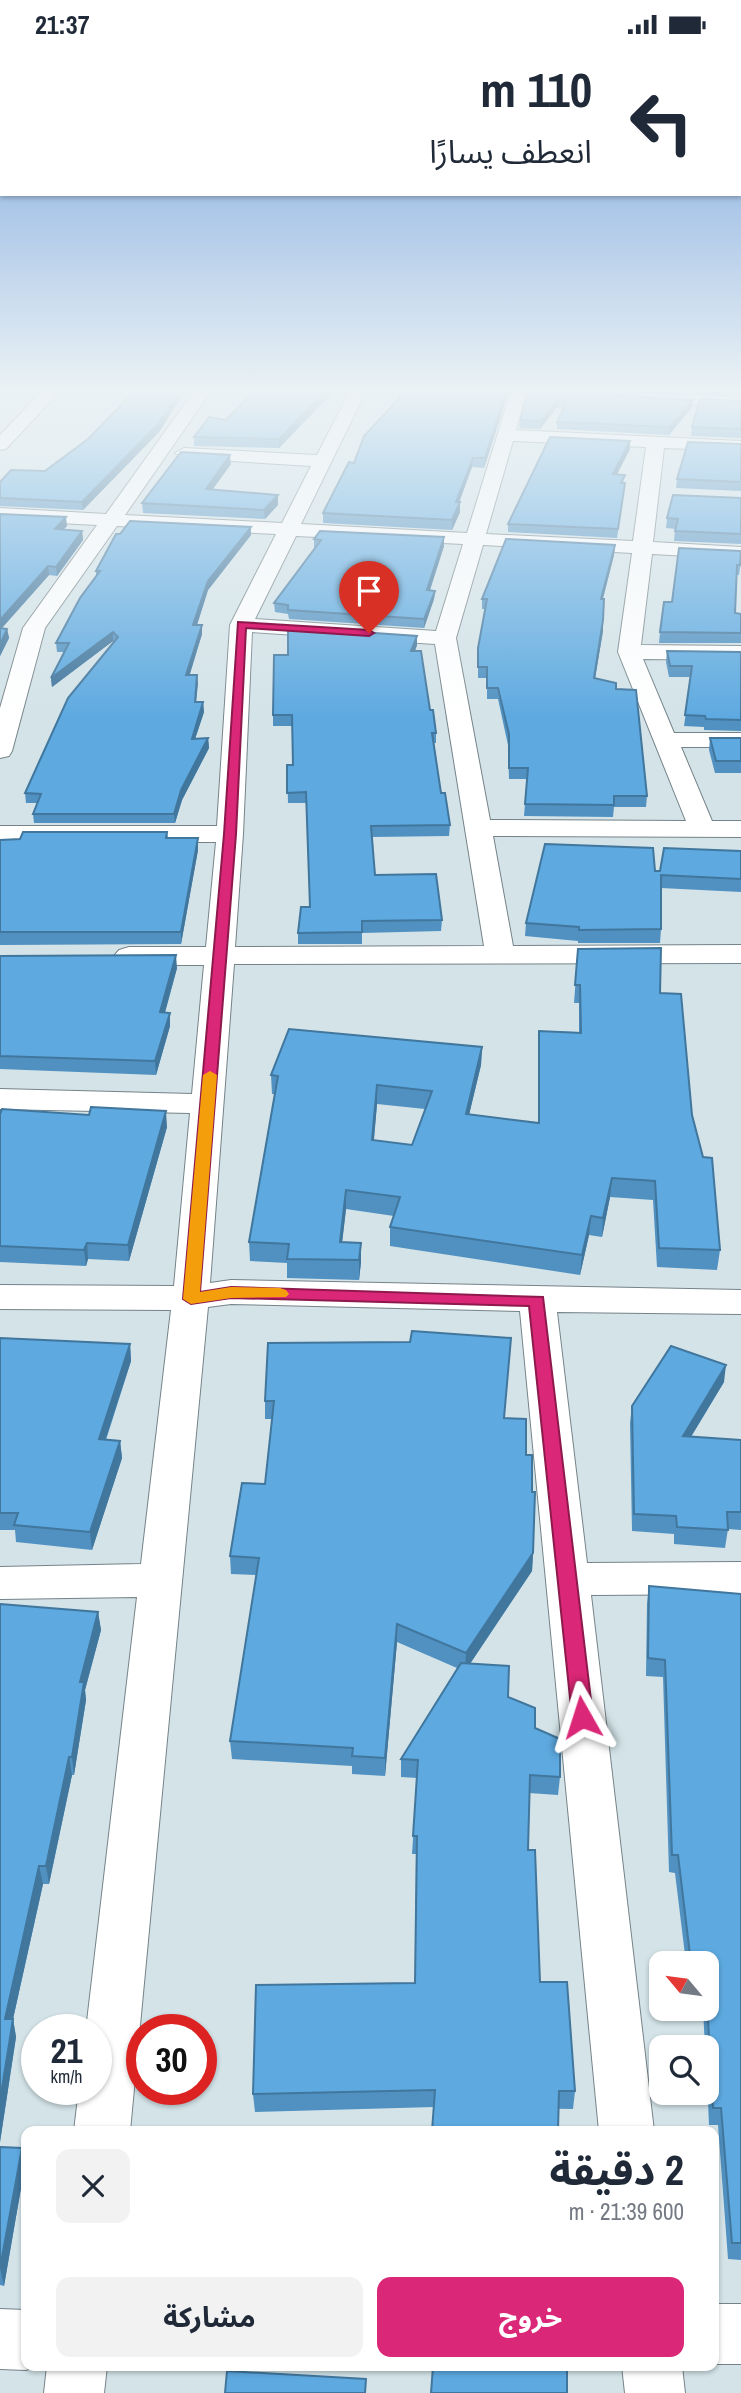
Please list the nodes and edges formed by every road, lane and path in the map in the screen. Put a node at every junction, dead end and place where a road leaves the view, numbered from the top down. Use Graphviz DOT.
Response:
graph roads {
  1 [pos="125,500"];
  2 [pos="304,500"];
  3 [pos="486,500"];
  4 [pos="654,500"];
  5 [pos="0,514"];
  6 [pos="112,519"];
  7 [pos="289,529"];
  8 [pos="475,538"];
  9 [pos="642,547"];
  10 [pos="741,553"];
  11 [pos="242,625"];
  12 [pos="445,638"];
  13 [pos="629,652"];
  14 [pos="741,653"];
  15 [pos="2,738"];
  16 [pos="665,740"];
  17 [pos="741,740"];
  18 [pos="478,828"];
  19 [pos="702,829"];
  20 [pos="741,829"];
  21 [pos="0,834"];
  22 [pos="230,834"];
  23 [pos="500,954"];
  24 [pos="741,954"];
  25 [pos="221,955"];
  26 [pos="97,956"];
  27 [pos="0,1099"];
  28 [pos="208,1104"];
  29 [pos="0,1297"];
  30 [pos="191,1299"];
  31 [pos="537,1300"];
  32 [pos="741,1302"];
  33 [pos="741,1578"];
  34 [pos="567,1579"];
  35 [pos="161,1580"];
  36 [pos="0,1583"];
  37 [pos="103,2126"];
  38 [pos="626,2126"];
  39 [pos="719,2334"];
  40 [pos="741,2334"];
  41 [pos="0,2339"];
  42 [pos="21,2340"];
  43 [pos="76,2371"];
  44 [pos="653,2371"];
  45 [pos="74,2393"];
  46 [pos="655,2393"];
  1 -- 6 [label="street"];
  2 -- 7 [label="street"];
  3 -- 8 [label="street"];
  4 -- 9 [label="street"];
  5 -- 6 [label="street"];
  6 -- 7 [label="street"];
  6 -- 15 [label="street"];
  7 -- 8 [label="street"];
  7 -- 11 [label="street"];
  8 -- 9 [label="street"];
  8 -- 12 [label="street"];
  9 -- 10 [label="street"];
  9 -- 13 [label="street"];
  11 -- 12 [label="street"];
  11 -- 22 [label="street"];
  12 -- 18 [label="street"];
  13 -- 14 [label="street"];
  13 -- 16 [label="street"];
  16 -- 17 [label="street"];
  16 -- 19 [label="street"];
  18 -- 19 [label="street"];
  18 -- 23 [label="street"];
  19 -- 20 [label="street"];
  21 -- 22 [label="street"];
  22 -- 25 [label="street"];
  23 -- 24 [label="street"];
  23 -- 25 [label="street"];
  25 -- 26 [label="street"];
  25 -- 28 [label="street"];
  27 -- 28 [label="street"];
  28 -- 30 [label="street"];
  29 -- 30 [label="street"];
  30 -- 31 [label="street"];
  30 -- 35 [label="street"];
  31 -- 32 [label="street"];
  31 -- 34 [label="street"];
  33 -- 34 [label="street"];
  34 -- 38 [label="street"];
  35 -- 36 [label="street"];
  35 -- 37 [label="street"];
  39 -- 40 [label="street"];
  41 -- 42 [label="street"];
  43 -- 45 [label="street"];
  44 -- 46 [label="street"];
}
